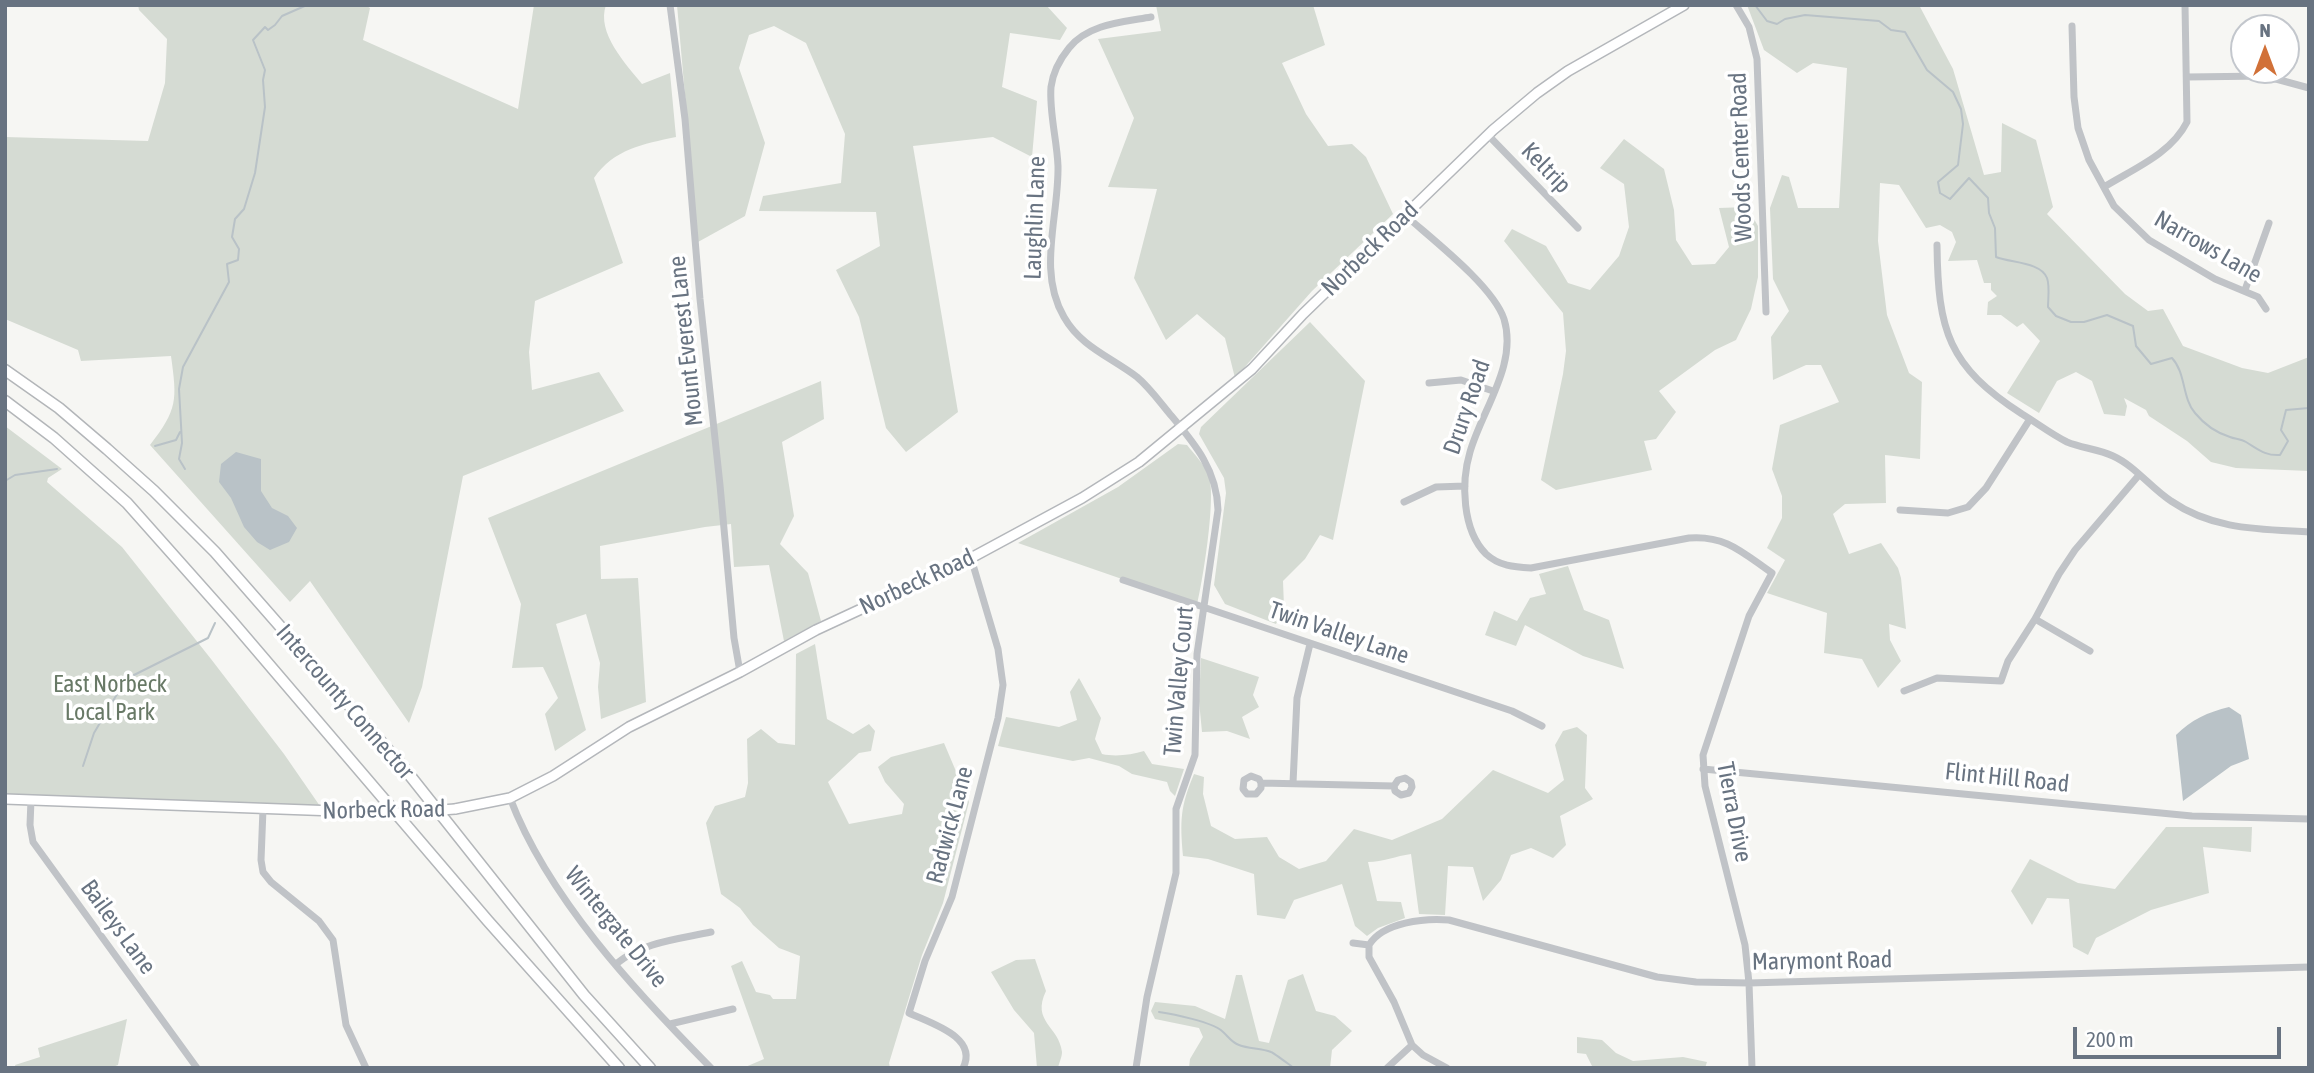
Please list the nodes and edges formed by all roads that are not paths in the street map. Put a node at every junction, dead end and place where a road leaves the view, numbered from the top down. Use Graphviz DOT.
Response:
graph roads {
  1 [pos="670,5"];
  2 [pos="1684,5"];
  3 [pos="1736,5"];
  4 [pos="2185,5"];
  5 [pos="1151,17"];
  6 [pos="2071,26"];
  7 [pos="2187,77"];
  8 [pos="2309,88"];
  9 [pos="1488,135"];
  10 [pos="2105,187"];
  11 [pos="1405,215"];
  12 [pos="2269,223"];
  13 [pos="1578,228"];
  14 [pos="1937,245"];
  15 [pos="2245,290"];
  16 [pos="2266,309"];
  17 [pos="1766,312"];
  18 [pos="5,370"];
  19 [pos="1429,383"];
  20 [pos="1493,391"];
  21 [pos="5,401"];
  22 [pos="2030,419"];
  23 [pos="1181,428"];
  24 [pos="2139,475"];
  25 [pos="1465,486"];
  26 [pos="1404,502"];
  27 [pos="1900,510"];
  28 [pos="2309,532"];
  29 [pos="971,558"];
  30 [pos="1772,573"];
  31 [pos="1123,580"];
  32 [pos="1204,608"];
  33 [pos="2035,619"];
  34 [pos="1310,644"];
  35 [pos="2090,651"];
  36 [pos="740,672"];
  37 [pos="1904,691"];
  38 [pos="1542,726"];
  39 [pos="1703,769"];
  40 [pos="1261,783"];
  41 [pos="1293,783"];
  42 [pos="1394,786"];
  43 [pos="510,798"];
  44 [pos="5,799"];
  45 [pos="31,800"];
  46 [pos="263,809"];
  47 [pos="2309,819"];
  48 [pos="711,932"];
  49 [pos="1353,943"];
  50 [pos="1369,945"];
  51 [pos="616,964"];
  52 [pos="2309,967"];
  53 [pos="1749,982"];
  54 [pos="733,1009"];
  55 [pos="670,1024"];
  56 [pos="1412,1045"];
  57 [pos="197,1068"];
  58 [pos="366,1068"];
  59 [pos="619,1068"];
  60 [pos="650,1068"];
  61 [pos="710,1068"];
  62 [pos="963,1068"];
  63 [pos="1136,1068"];
  64 [pos="1387,1068"];
  65 [pos="1447,1068"];
  66 [pos="1752,1068"];
  1 -- 36 [label="street, Mount Everest Lane"];
  2 -- 9 [label="main road, Norbeck Road"];
  3 -- 17 [label="street, Woods Center Road"];
  4 -- 7 [label="street"];
  5 -- 23 [label="street, Laughlin Lane"];
  6 -- 10 [label="street, Narrows Lane"];
  7 -- 8 [label="street"];
  7 -- 10 [label="street"];
  9 -- 11 [label="main road, Norbeck Road"];
  9 -- 13 [label="street, Keltrip"];
  10 -- 15 [label="street, Narrows Lane"];
  11 -- 20 [label="street, Drury Road"];
  11 -- 23 [label="main road, Norbeck Road"];
  12 -- 15 [label="street"];
  14 -- 22 [label="street"];
  15 -- 16 [label="street, Narrows Lane"];
  18 -- 60 [label="highway, Intercounty Connector"];
  19 -- 20 [label="street"];
  20 -- 25 [label="street, Drury Road"];
  21 -- 59 [label="highway, Intercounty Connector"];
  22 -- 24 [label="street"];
  22 -- 27 [label="street"];
  23 -- 29 [label="main road, Norbeck Road"];
  23 -- 32 [label="street, Twin Valley Court"];
  24 -- 28 [label="street"];
  24 -- 33 [label="street"];
  25 -- 26 [label="street"];
  25 -- 30 [label="street, Drury Road"];
  29 -- 36 [label="main road, Norbeck Road"];
  29 -- 62 [label="street, Radwick Lane"];
  30 -- 39 [label="street, Tierra Drive"];
  31 -- 32 [label="street, Twin Valley Lane"];
  32 -- 34 [label="street, Twin Valley Lane"];
  32 -- 63 [label="street, Twin Valley Court"];
  33 -- 35 [label="street"];
  33 -- 37 [label="street"];
  34 -- 38 [label="street, Twin Valley Lane"];
  34 -- 41 [label="street"];
  36 -- 43 [label="main road, Norbeck Road"];
  39 -- 47 [label="street, Flint Hill Road"];
  39 -- 53 [label="street, Tierra Drive"];
  40 -- 41 [label="street"];
  41 -- 42 [label="street"];
  43 -- 46 [label="main road, Norbeck Road, bridge"];
  43 -- 51 [label="street, Wintergate Drive"];
  44 -- 45 [label="main road, Norbeck Road"];
  45 -- 46 [label="main road, Norbeck Road"];
  45 -- 57 [label="street, Baileys Lane"];
  46 -- 58 [label="street"];
  48 -- 51 [label="street"];
  49 -- 50 [label="street"];
  50 -- 53 [label="street, Marymont Road"];
  50 -- 56 [label="street"];
  51 -- 55 [label="street, Wintergate Drive"];
  52 -- 53 [label="street, Marymont Road"];
  53 -- 66 [label="street, Tierra Drive"];
  54 -- 55 [label="street"];
  55 -- 61 [label="street, Wintergate Drive"];
  56 -- 64 [label="street"];
  56 -- 65 [label="street"];
}
